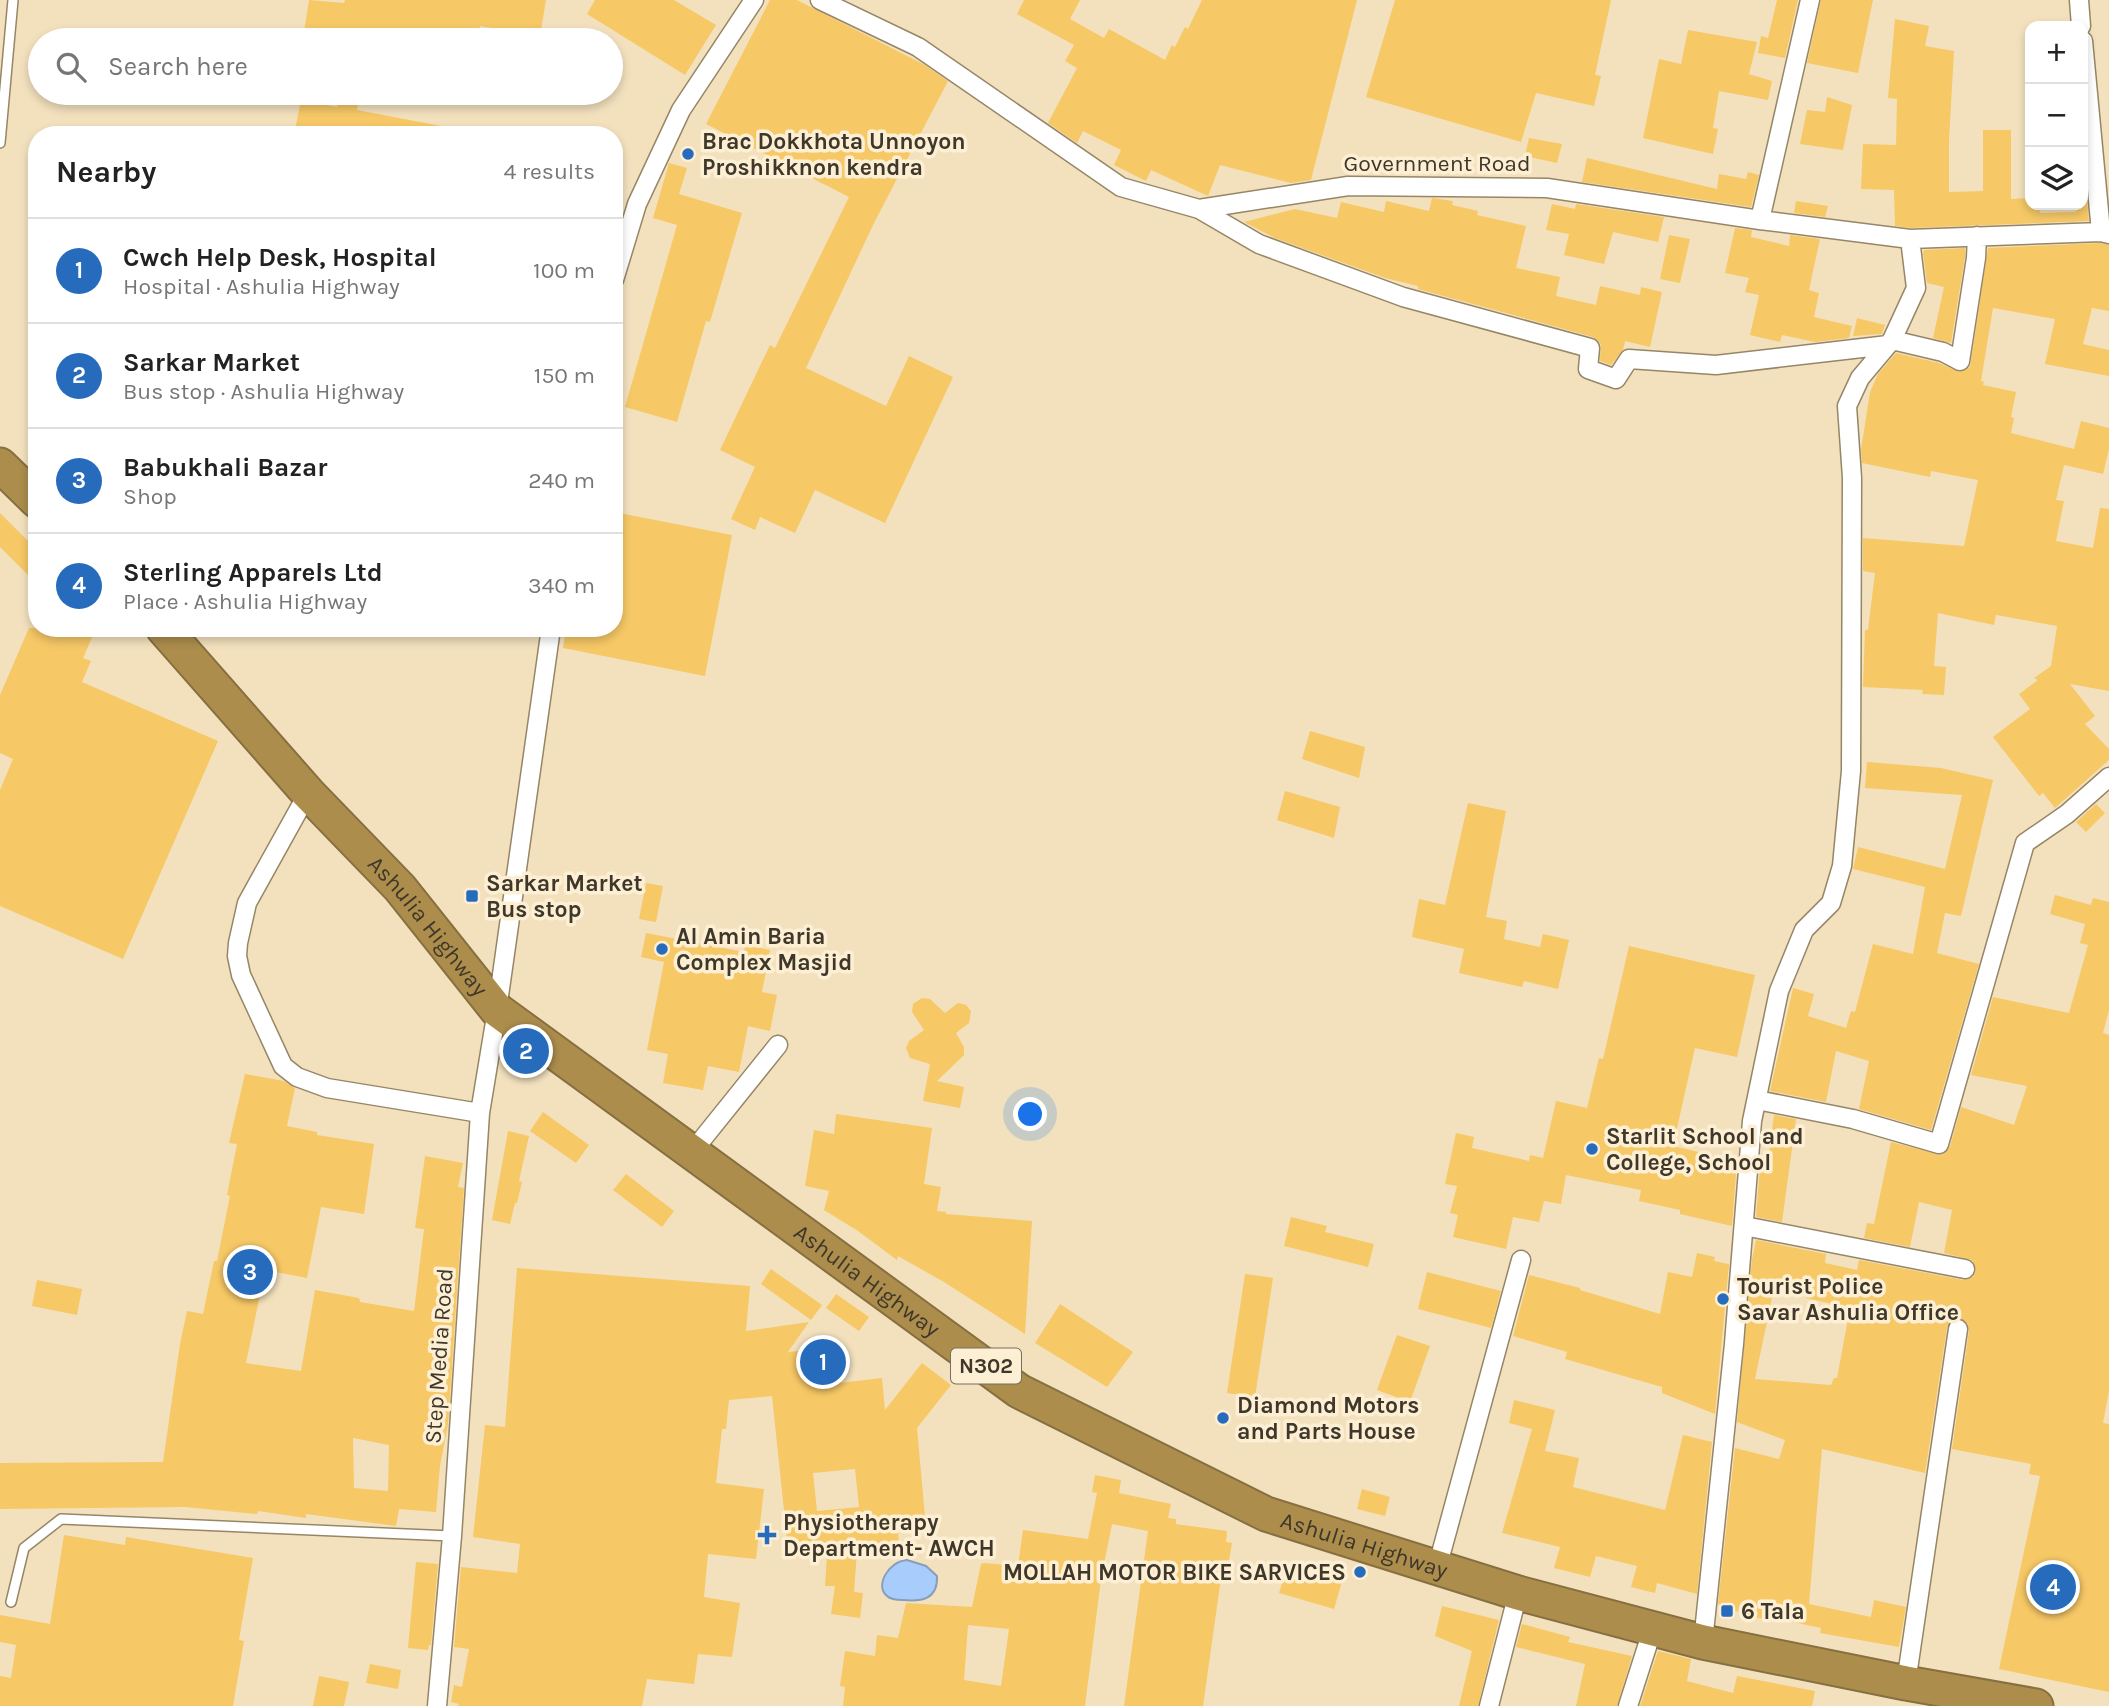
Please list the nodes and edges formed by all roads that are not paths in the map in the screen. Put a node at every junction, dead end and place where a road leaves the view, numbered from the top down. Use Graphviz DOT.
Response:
graph roads {
  1 [pos="13,0"];
  2 [pos="754,0"];
  3 [pos="820,0"];
  4 [pos="1810,0"];
  5 [pos="2079,0"];
  6 [pos="2081,21"];
  7 [pos="2088,84"];
  8 [pos="0,143"];
  9 [pos="1199,209"];
  10 [pos="1760,220"];
  11 [pos="2105,233"];
  12 [pos="1977,236"];
  13 [pos="1910,239"];
  14 [pos="623,250"];
  15 [pos="1890,342"];
  16 [pos="0,465"];
  17 [pos="28,492"];
  18 [pos="171,637"];
  19 [pos="550,637"];
  20 [pos="2109,777"];
  21 [pos="308,793"];
  22 [pos="497,1010"];
  23 [pos="778,1045"];
  24 [pos="1757,1100"];
  25 [pos="480,1113"];
  26 [pos="692,1152"];
  27 [pos="1744,1226"];
  28 [pos="1521,1260"];
  29 [pos="1965,1269"];
  30 [pos="1958,1329"];
  31 [pos="452,1536"];
  32 [pos="1437,1568"];
  33 [pos="1518,1594"];
  34 [pos="11,1602"];
  35 [pos="1653,1628"];
  36 [pos="1703,1642"];
  37 [pos="1906,1683"];
  38 [pos="437,1706"];
  39 [pos="1489,1706"];
  40 [pos="1628,1706"];
  41 [pos="2036,1706"];
  1 -- 8 [label="lane"];
  2 -- 14 [label="street"];
  3 -- 9 [label="street, Government Road"];
  4 -- 10 [label="street"];
  5 -- 6 [label="street"];
  7 -- 11 [label="street"];
  9 -- 10 [label="street, Government Road"];
  9 -- 15 [label="street"];
  10 -- 13 [label="street, Government Road"];
  11 -- 12 [label="street, Government Road"];
  12 -- 13 [label="street, Government Road"];
  12 -- 15 [label="street"];
  13 -- 15 [label="street"];
  15 -- 24 [label="street"];
  16 -- 17 [label="highway"];
  18 -- 21 [label="highway, Ashulia Highway / N302"];
  19 -- 22 [label="street, Step Media Road"];
  20 -- 24 [label="street"];
  21 -- 22 [label="highway, Ashulia Highway / N302"];
  21 -- 25 [label="street"];
  22 -- 25 [label="street, Step Media Road"];
  22 -- 26 [label="highway, Ashulia Highway / N302"];
  23 -- 26 [label="street"];
  24 -- 27 [label="street"];
  25 -- 31 [label="street, Step Media Road"];
  26 -- 32 [label="highway, Ashulia Highway / N302"];
  27 -- 29 [label="street"];
  27 -- 36 [label="street"];
  28 -- 32 [label="street"];
  30 -- 37 [label="street"];
  31 -- 34 [label="lane"];
  31 -- 38 [label="street, Step Media Road"];
  32 -- 33 [label="highway, Ashulia Highway / N302"];
  33 -- 35 [label="highway, Ashulia Highway / N302"];
  33 -- 39 [label="street"];
  35 -- 36 [label="highway, Ashulia Highway / N302"];
  35 -- 40 [label="street"];
  36 -- 37 [label="highway, Ashulia Highway / N302"];
  37 -- 41 [label="highway, Ashulia Highway / N302"];
}
